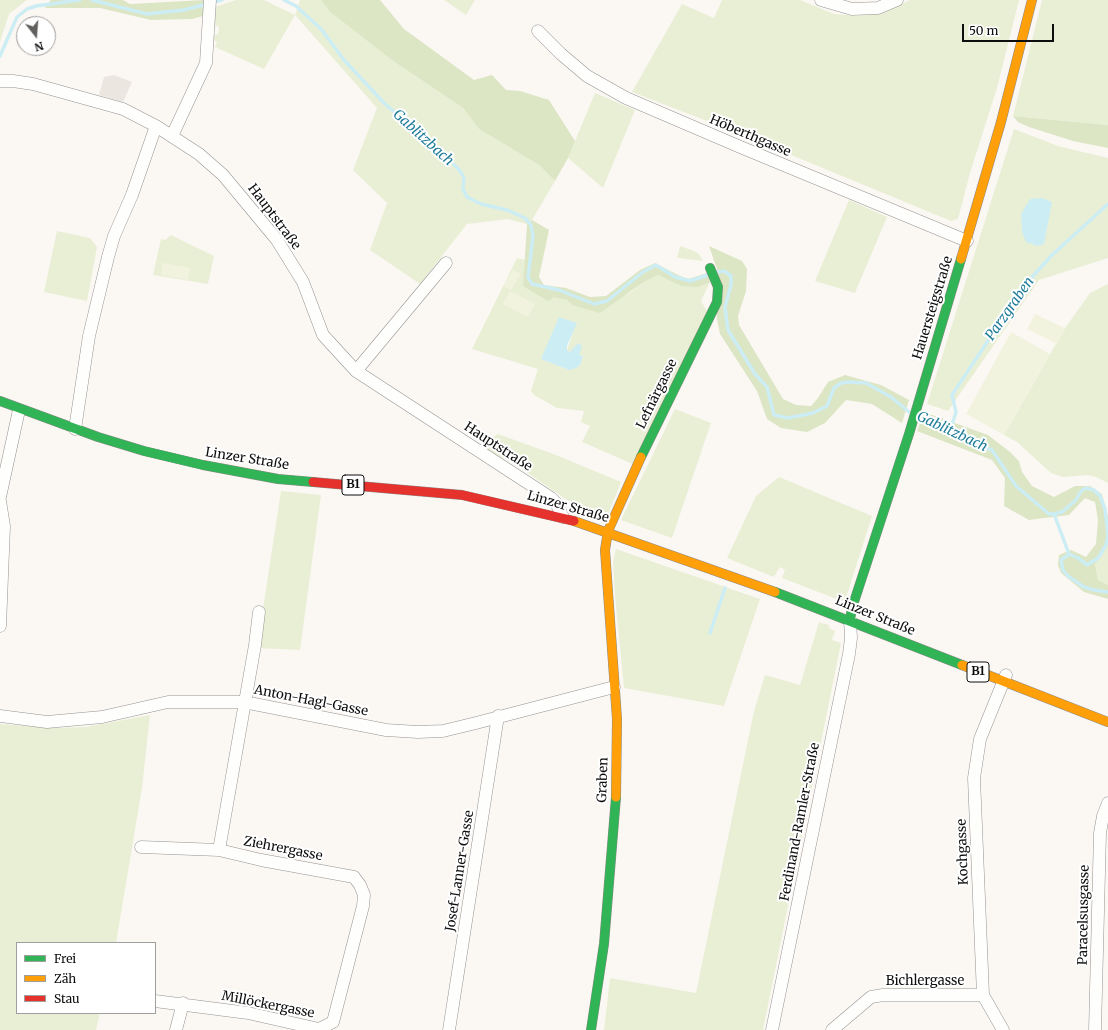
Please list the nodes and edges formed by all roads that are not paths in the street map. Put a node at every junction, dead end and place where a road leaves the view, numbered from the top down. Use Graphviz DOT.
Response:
graph roads {
  1 [pos="210,0"];
  2 [pos="821,0"];
  3 [pos="897,0"];
  4 [pos="1032,0"];
  5 [pos="538,31"];
  6 [pos="0,81"];
  7 [pos="156,126"];
  8 [pos="172,136"];
  9 [pos="967,241"];
  10 [pos="446,264"];
  11 [pos="710,268"];
  12 [pos="356,371"];
  13 [pos="0,401"];
  14 [pos="20,410"];
  15 [pos="75,429"];
  16 [pos="0,497"];
  17 [pos="0,502"];
  18 [pos="563,517"];
  19 [pos="608,531"];
  20 [pos="259,612"];
  21 [pos="850,620"];
  22 [pos="0,626"];
  23 [pos="1005,677"];
  24 [pos="614,687"];
  25 [pos="244,702"];
  26 [pos="0,716"];
  27 [pos="498,716"];
  28 [pos="1108,722"];
  29 [pos="1108,803"];
  30 [pos="141,846"];
  31 [pos="219,850"];
  32 [pos="354,939"];
  33 [pos="983,995"];
  34 [pos="156,1001"];
  35 [pos="184,1003"];
  36 [pos="176,1030"];
  37 [pos="450,1030"];
  38 [pos="591,1030"];
  39 [pos="772,1030"];
  40 [pos="832,1030"];
  41 [pos="1003,1030"];
  42 [pos="1095,1030"];
  1 -- 8 [label="street"];
  2 -- 3 [label="street"];
  4 -- 9 [label="street, Hauersteigstraße"];
  5 -- 9 [label="street, Höberthgasse"];
  6 -- 7 [label="street, Hauptstraße"];
  7 -- 8 [label="street, Hauptstraße"];
  7 -- 15 [label="street"];
  8 -- 12 [label="street, Hauptstraße"];
  9 -- 21 [label="street, Hauersteigstraße"];
  10 -- 12 [label="street"];
  11 -- 19 [label="street, Lefnärgasse"];
  12 -- 18 [label="street, Hauptstraße"];
  13 -- 14 [label="street, Linzer Straße / B1"];
  14 -- 15 [label="street, Linzer Straße / B1"];
  14 -- 16 [label="street"];
  15 -- 18 [label="street, Linzer Straße / B1"];
  17 -- 22 [label="street"];
  18 -- 19 [label="street, Linzer Straße / B1"];
  19 -- 21 [label="street, Linzer Straße / B1"];
  19 -- 24 [label="street, Graben"];
  20 -- 25 [label="street"];
  21 -- 23 [label="street, Linzer Straße / B1"];
  21 -- 39 [label="street, Ferdinand-Ramler-Straße"];
  23 -- 28 [label="street, Linzer Straße / B1"];
  23 -- 33 [label="street, Kochgasse"];
  24 -- 27 [label="street, Anton-Hagl-Gasse"];
  24 -- 38 [label="street, Graben"];
  25 -- 26 [label="street, Anton-Hagl-Gasse"];
  25 -- 27 [label="street, Anton-Hagl-Gasse"];
  25 -- 31 [label="street"];
  27 -- 37 [label="street, Josef-Lanner-Gasse"];
  29 -- 42 [label="street, Paracelsusgasse"];
  30 -- 31 [label="street, Ziehrergasse"];
  31 -- 32 [label="street, Ziehrergasse"];
  32 -- 35 [label="street, Millöckergasse"];
  33 -- 40 [label="street, Bichlergasse"];
  33 -- 41 [label="street, Kochgasse"];
  34 -- 35 [label="street, Millöckergasse"];
  35 -- 36 [label="street"];
}
